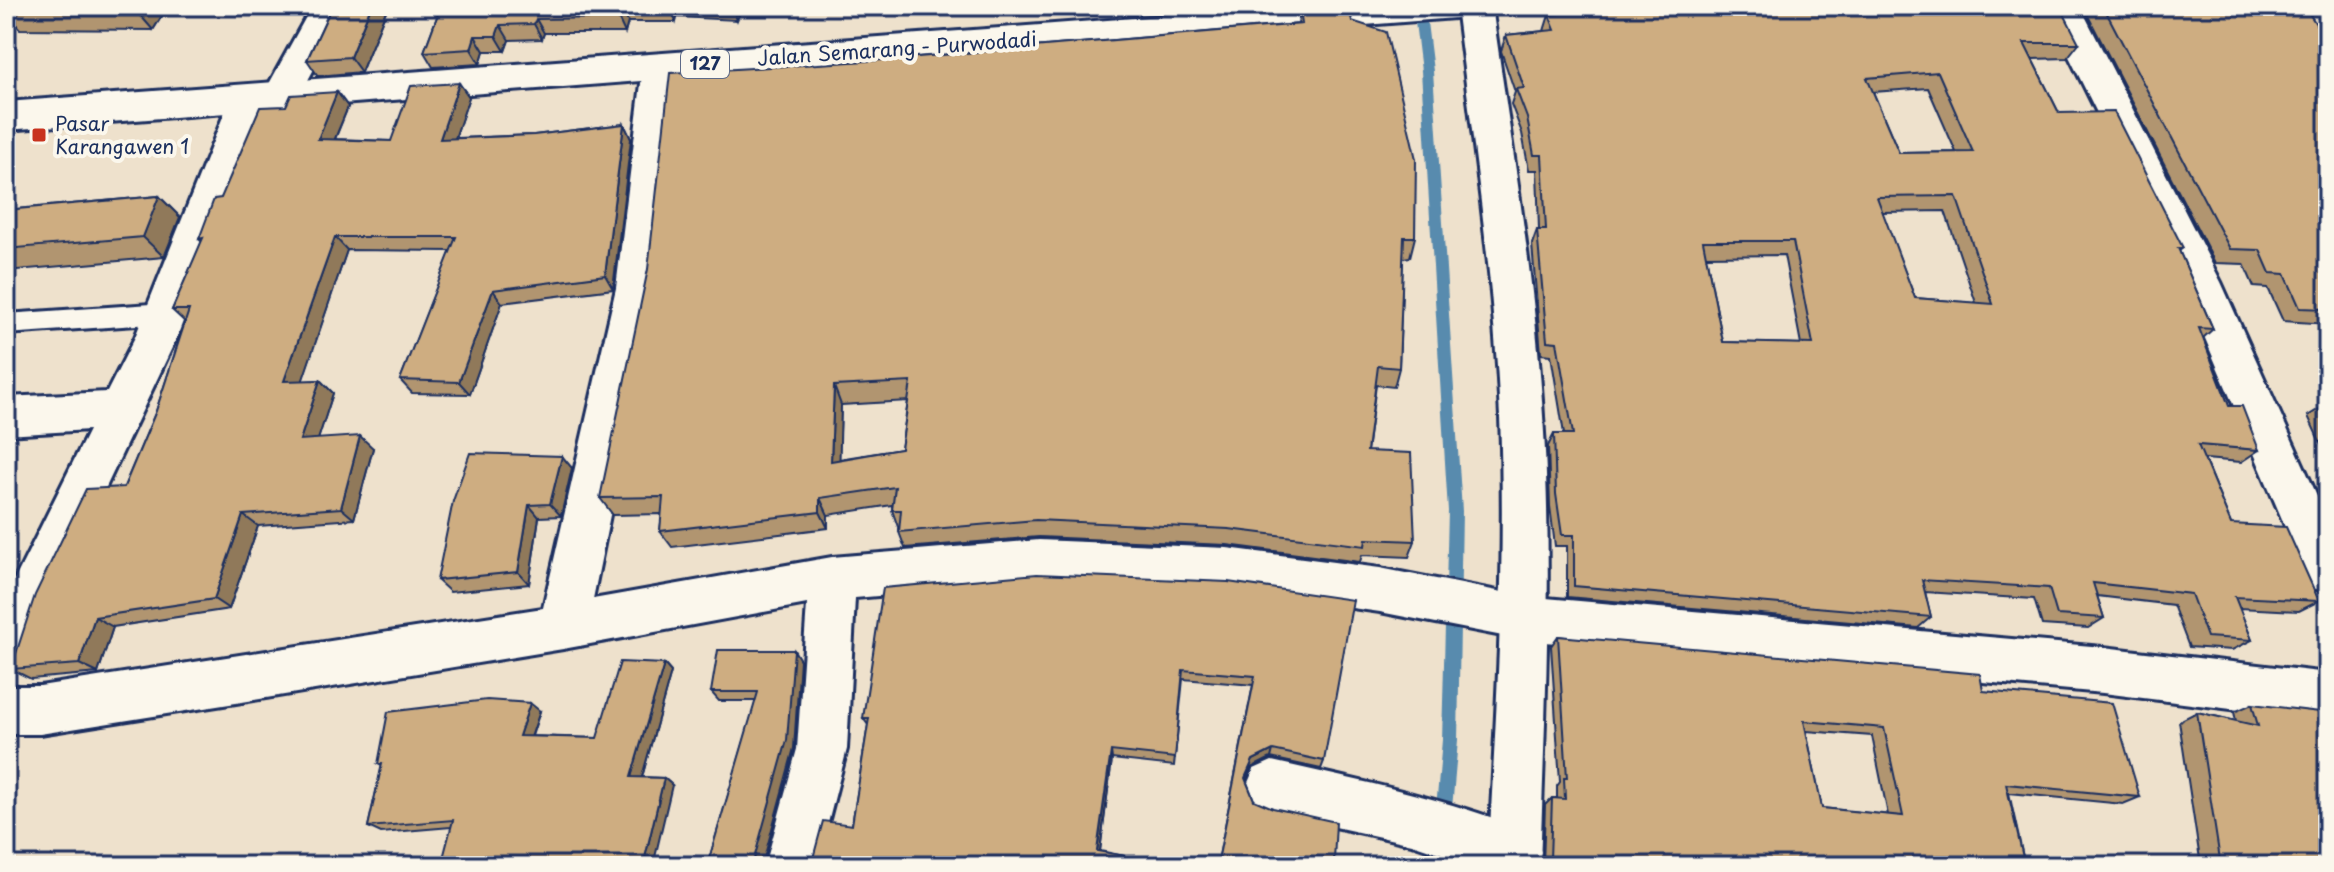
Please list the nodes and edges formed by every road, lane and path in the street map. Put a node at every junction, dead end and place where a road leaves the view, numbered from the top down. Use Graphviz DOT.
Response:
graph roads {
  1 [pos="330,6"];
  2 [pos="2062,6"];
  3 [pos="1442,8"];
  4 [pos="661,67"];
  5 [pos="265,98"];
  6 [pos="6,116"];
  7 [pos="166,313"];
  8 [pos="6,324"];
  9 [pos="123,410"];
  10 [pos="6,416"];
  11 [pos="2328,572"];
  12 [pos="832,578"];
  13 [pos="1501,614"];
  14 [pos="563,627"];
  15 [pos="6,647"];
  16 [pos="2328,697"];
  17 [pos="6,710"];
  18 [pos="1272,787"];
  19 [pos="1506,853"];
  20 [pos="791,866"];
  1 -- 5 [label="street"];
  2 -- 11 [label="street"];
  3 -- 4 [label="street, Jalan Semarang - Purwodadi / 127"];
  3 -- 13 [label="street"];
  4 -- 5 [label="street, Jalan Semarang - Purwodadi / 127"];
  4 -- 14 [label="street"];
  5 -- 6 [label="street, Jalan Semarang - Purwodadi / 127"];
  5 -- 7 [label="street"];
  7 -- 8 [label="lane"];
  7 -- 9 [label="street"];
  9 -- 10 [label="street"];
  9 -- 15 [label="street"];
  12 -- 13 [label="street"];
  12 -- 14 [label="street"];
  12 -- 20 [label="street"];
  13 -- 16 [label="street"];
  13 -- 19 [label="street"];
  14 -- 17 [label="street"];
  18 -- 19 [label="street"];
}
